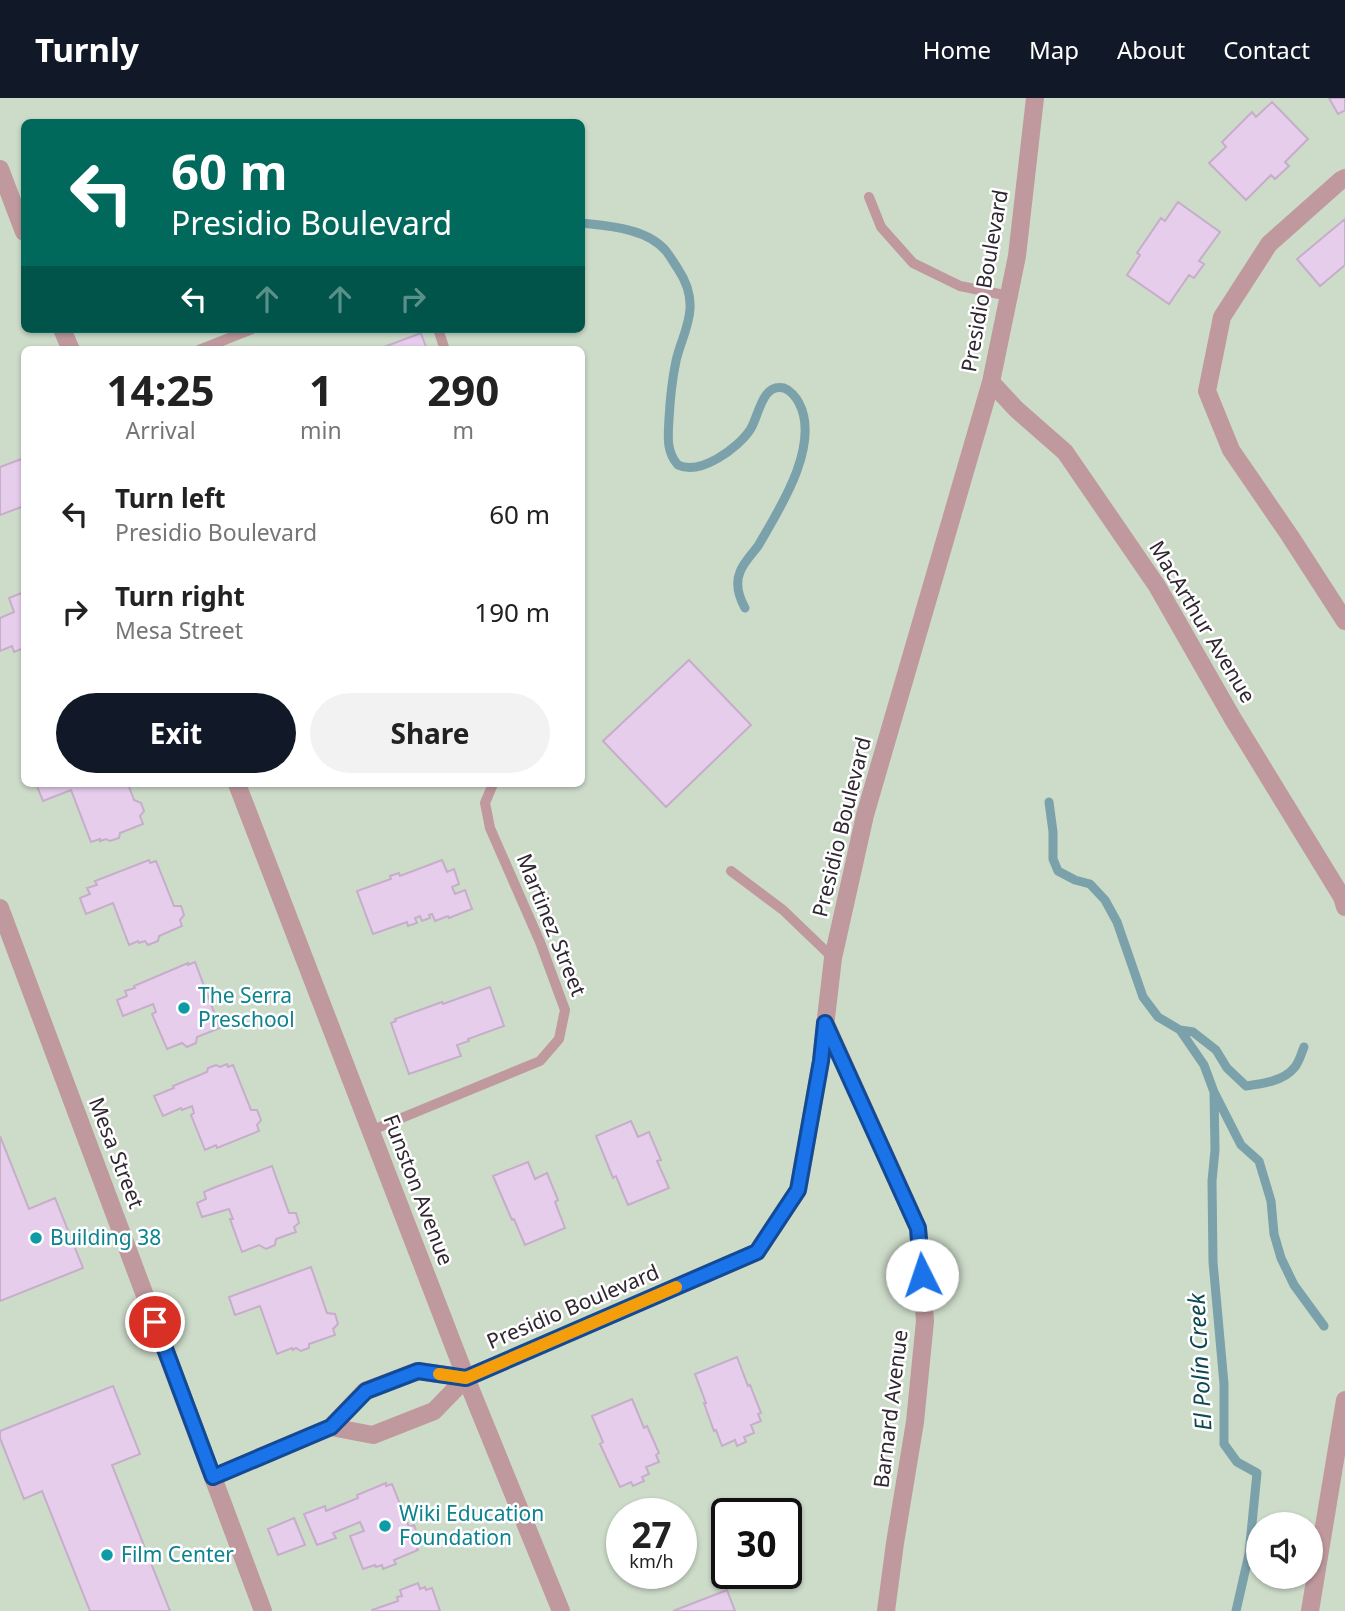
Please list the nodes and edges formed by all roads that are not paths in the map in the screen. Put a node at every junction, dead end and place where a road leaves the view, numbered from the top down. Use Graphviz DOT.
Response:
graph roads {
  1 [pos="1035,98"];
  2 [pos="0,169"];
  3 [pos="1345,178"];
  4 [pos="869,197"];
  5 [pos="21,224"];
  6 [pos="1009,296"];
  7 [pos="242,333"];
  8 [pos="209,346"];
  9 [pos="991,382"];
  10 [pos="1345,621"];
  11 [pos="238,787"];
  12 [pos="492,787"];
  13 [pos="731,871"];
  14 [pos="1344,900"];
  15 [pos="0,908"];
  16 [pos="833,958"];
  17 [pos="825,1023"];
  18 [pos="370,1131"];
  19 [pos="466,1378"];
  20 [pos="1345,1400"];
  21 [pos="331,1427"];
  22 [pos="213,1477"];
  23 [pos="263,1611"];
  24 [pos="561,1611"];
  25 [pos="886,1611"];
  26 [pos="1310,1611"];
  1 -- 6 [label="street, Presidio Boulevard"];
  2 -- 5 [label="street"];
  3 -- 10 [label="street"];
  4 -- 6 [label="lane"];
  6 -- 9 [label="street, Presidio Boulevard"];
  7 -- 8 [label="lane"];
  9 -- 14 [label="street, MacArthur Avenue"];
  9 -- 16 [label="street, Presidio Boulevard"];
  11 -- 18 [label="street, Funston Avenue"];
  12 -- 18 [label="lane, Martinez Street"];
  13 -- 16 [label="lane"];
  15 -- 22 [label="street, Mesa Street"];
  16 -- 17 [label="street, Presidio Boulevard"];
  17 -- 19 [label="street, Presidio Boulevard"];
  17 -- 25 [label="street, Barnard Avenue"];
  18 -- 19 [label="street, Funston Avenue"];
  19 -- 21 [label="street, Presidio Boulevard"];
  19 -- 21 [label="street"];
  19 -- 24 [label="street, Funston Avenue"];
  20 -- 26 [label="street"];
  21 -- 22 [label="street"];
  22 -- 23 [label="street, Mesa Street"];
}
